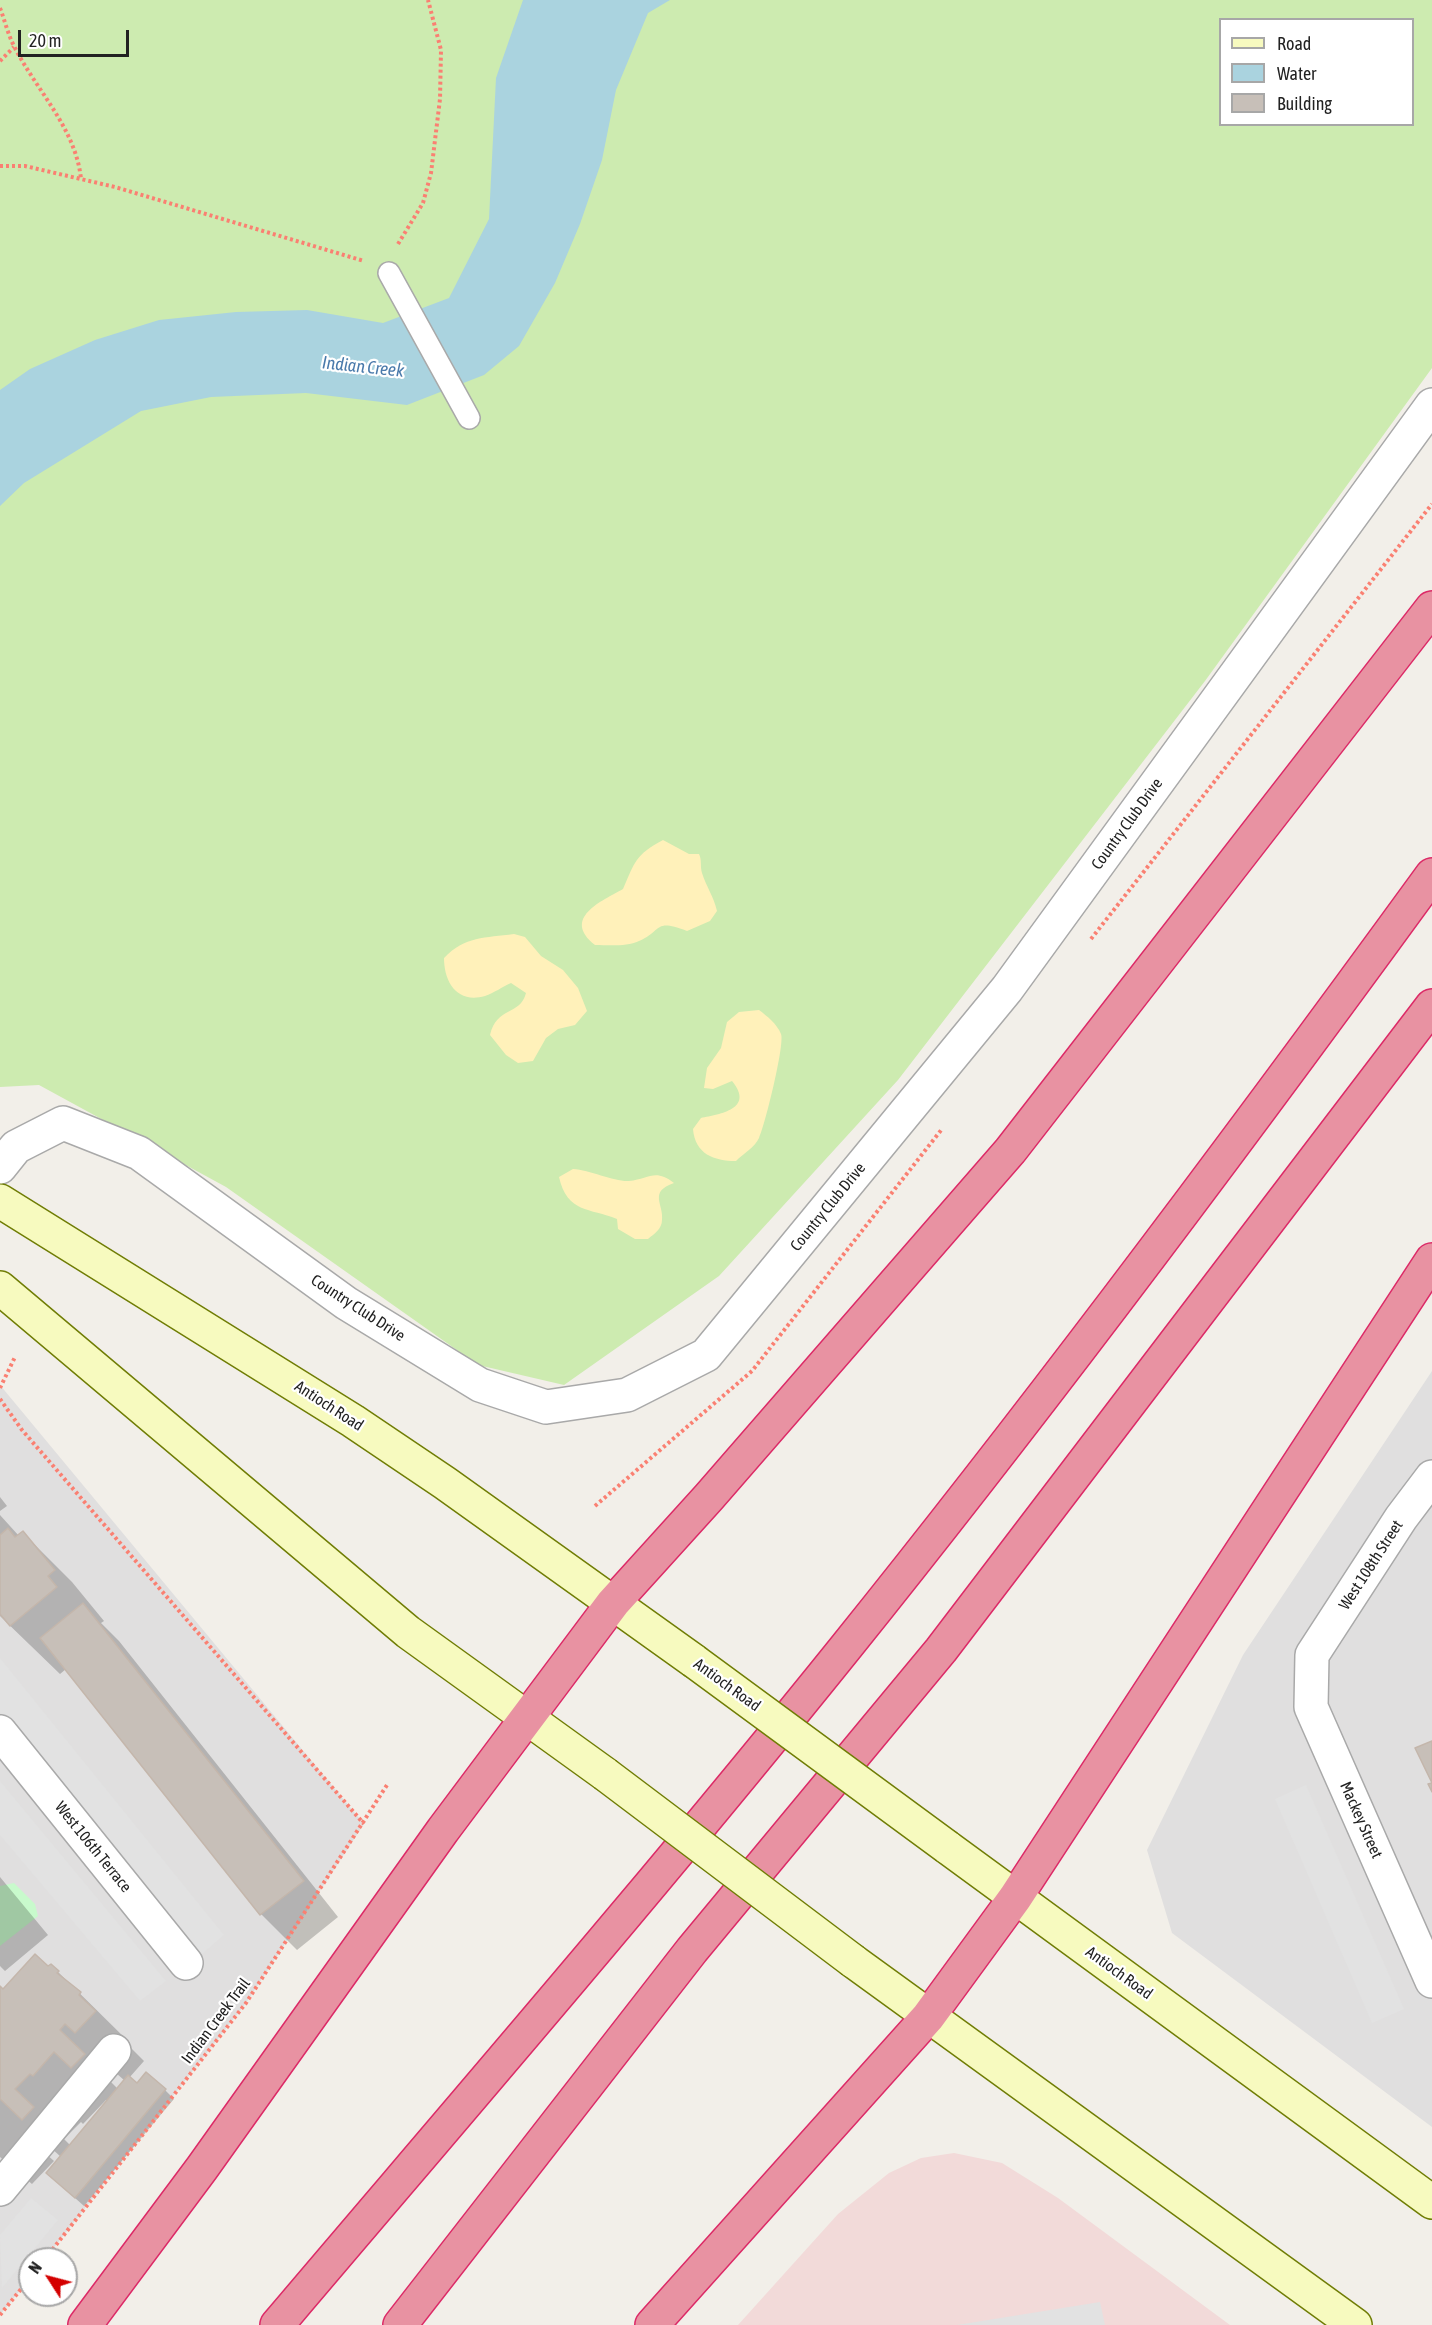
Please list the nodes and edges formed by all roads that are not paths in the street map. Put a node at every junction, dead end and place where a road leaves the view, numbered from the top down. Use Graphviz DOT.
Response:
graph roads {
  1 [pos="382,269"];
  2 [pos="1432,405"];
  3 [pos="469,418"];
  4 [pos="1432,608"];
  5 [pos="1432,875"];
  6 [pos="1432,1006"];
  7 [pos="0,1167"];
  8 [pos="0,1201"];
  9 [pos="1432,1260"];
  10 [pos="0,1288"];
  11 [pos="1432,1477"];
  12 [pos="613,1603"];
  13 [pos="1312,1655"];
  14 [pos="526,1718"];
  15 [pos="0,1732"];
  16 [pos="1016,1898"];
  17 [pos="186,1963"];
  18 [pos="1432,1981"];
  19 [pos="928,2017"];
  20 [pos="114,2051"];
  21 [pos="0,2189"];
  22 [pos="1432,2202"];
  23 [pos="85,2325"];
  24 [pos="277,2325"];
  25 [pos="400,2325"];
  26 [pos="652,2325"];
  27 [pos="1355,2325"];
  1 -- 3 [label="lane"];
  2 -- 7 [label="street, Country Club Drive"];
  4 -- 12 [label="highway"];
  5 -- 24 [label="highway"];
  6 -- 25 [label="highway"];
  8 -- 12 [label="main road, Antioch Road"];
  9 -- 16 [label="highway"];
  10 -- 14 [label="main road"];
  11 -- 13 [label="street, West 108th Street"];
  12 -- 14 [label="highway"];
  12 -- 16 [label="main road, Antioch Road, bridge"];
  13 -- 18 [label="street, Mackey Street"];
  14 -- 19 [label="main road, bridge"];
  14 -- 23 [label="highway"];
  15 -- 17 [label="street, West 106th Terrace"];
  16 -- 19 [label="highway"];
  16 -- 22 [label="main road, Antioch Road"];
  19 -- 26 [label="highway"];
  19 -- 27 [label="main road"];
  20 -- 21 [label="street"];
}
